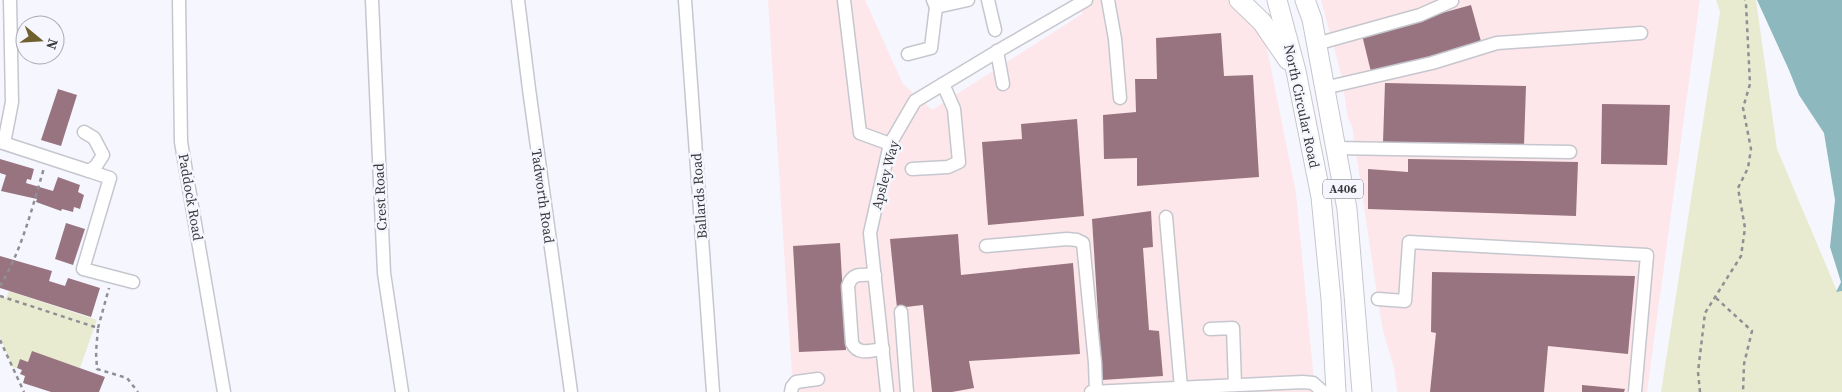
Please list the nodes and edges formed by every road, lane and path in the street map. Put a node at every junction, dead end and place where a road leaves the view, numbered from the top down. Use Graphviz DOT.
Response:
graph roads {
  1 [pos="10,0"];
  2 [pos="179,0"];
  3 [pos="372,0"];
  4 [pos="518,0"];
  5 [pos="685,0"];
  6 [pos="844,0"];
  7 [pos="968,0"];
  8 [pos="988,0"];
  9 [pos="1086,0"];
  10 [pos="1108,0"];
  11 [pos="1239,0"];
  12 [pos="1277,0"];
  13 [pos="1306,0"];
  14 [pos="1745,0"];
  15 [pos="1452,1"];
  16 [pos="935,4"];
  17 [pos="995,30"];
  18 [pos="1641,33"];
  19 [pos="1316,44"];
  20 [pos="997,51"];
  21 [pos="908,54"];
  22 [pos="1296,71"];
  23 [pos="943,84"];
  24 [pos="1003,84"];
  25 [pos="1324,88"];
  26 [pos="1120,98"];
  27 [pos="84,132"];
  28 [pos="2,142"];
  29 [pos="890,144"];
  30 [pos="1336,148"];
  31 [pos="1570,152"];
  32 [pos="47,157"];
  33 [pos="912,169"];
  34 [pos="89,171"];
  35 [pos="1166,217"];
  36 [pos="986,246"];
  37 [pos="875,274"];
  38 [pos="112,276"];
  39 [pos="132,282"];
  40 [pos="0,286"];
  41 [pos="0,296"];
  42 [pos="1715,297"];
  43 [pos="1378,298"];
  44 [pos="901,312"];
  45 [pos="98,328"];
  46 [pos="1210,329"];
  47 [pos="0,338"];
  48 [pos="1333,338"];
  49 [pos="883,349"];
  50 [pos="818,379"];
  51 [pos="1235,385"];
  52 [pos="1181,388"];
  53 [pos="1363,388"];
  54 [pos="24,392"];
  55 [pos="138,392"];
  56 [pos="224,392"];
  57 [pos="402,392"];
  58 [pos="571,392"];
  59 [pos="713,392"];
  60 [pos="791,392"];
  61 [pos="887,392"];
  62 [pos="907,392"];
  63 [pos="1091,392"];
  64 [pos="1096,392"];
  65 [pos="1323,392"];
  66 [pos="1329,392"];
  67 [pos="1336,392"];
  68 [pos="1635,392"];
  69 [pos="1700,392"];
  70 [pos="1743,392"];
  1 -- 28 [label="street"];
  2 -- 56 [label="street, Paddock Road"];
  3 -- 57 [label="street, Crest Road"];
  4 -- 58 [label="street, Tadworth Road"];
  5 -- 59 [label="street, Ballards Road"];
  6 -- 29 [label="street"];
  7 -- 16 [label="street"];
  8 -- 17 [label="street"];
  9 -- 20 [label="street, Apsley Way"];
  10 -- 26 [label="street"];
  11 -- 22 [label="highway"];
  12 -- 22 [label="highway, North Circular Road / A406"];
  13 -- 19 [label="highway, North Circular Road / A406"];
  14 -- 42 [label="path"];
  15 -- 19 [label="street"];
  16 -- 21 [label="street"];
  18 -- 25 [label="street"];
  19 -- 25 [label="highway, North Circular Road / A406"];
  20 -- 23 [label="street, Apsley Way"];
  20 -- 24 [label="street"];
  22 -- 48 [label="highway, North Circular Road / A406"];
  23 -- 29 [label="street, Apsley Way"];
  23 -- 33 [label="street"];
  25 -- 30 [label="highway, North Circular Road / A406"];
  27 -- 34 [label="street"];
  28 -- 32 [label="street"];
  29 -- 37 [label="street, Apsley Way"];
  30 -- 31 [label="street"];
  30 -- 53 [label="highway, North Circular Road / A406"];
  32 -- 34 [label="street"];
  32 -- 40 [label="path"];
  34 -- 38 [label="street"];
  35 -- 52 [label="street"];
  36 -- 64 [label="street"];
  37 -- 49 [label="street, Apsley Way"];
  37 -- 49 [label="street"];
  38 -- 39 [label="street"];
  38 -- 45 [label="path"];
  41 -- 45 [label="path"];
  42 -- 69 [label="path"];
  42 -- 70 [label="path"];
  43 -- 68 [label="street"];
  44 -- 62 [label="street"];
  45 -- 55 [label="path"];
  46 -- 51 [label="street"];
  47 -- 54 [label="path"];
  48 -- 66 [label="highway, A406"];
  48 -- 67 [label="highway, North Circular Road / A406"];
  49 -- 61 [label="street, Apsley Way"];
  50 -- 60 [label="street"];
  51 -- 52 [label="street"];
  51 -- 65 [label="street"];
  52 -- 64 [label="street"];
  63 -- 64 [label="street"];
}
